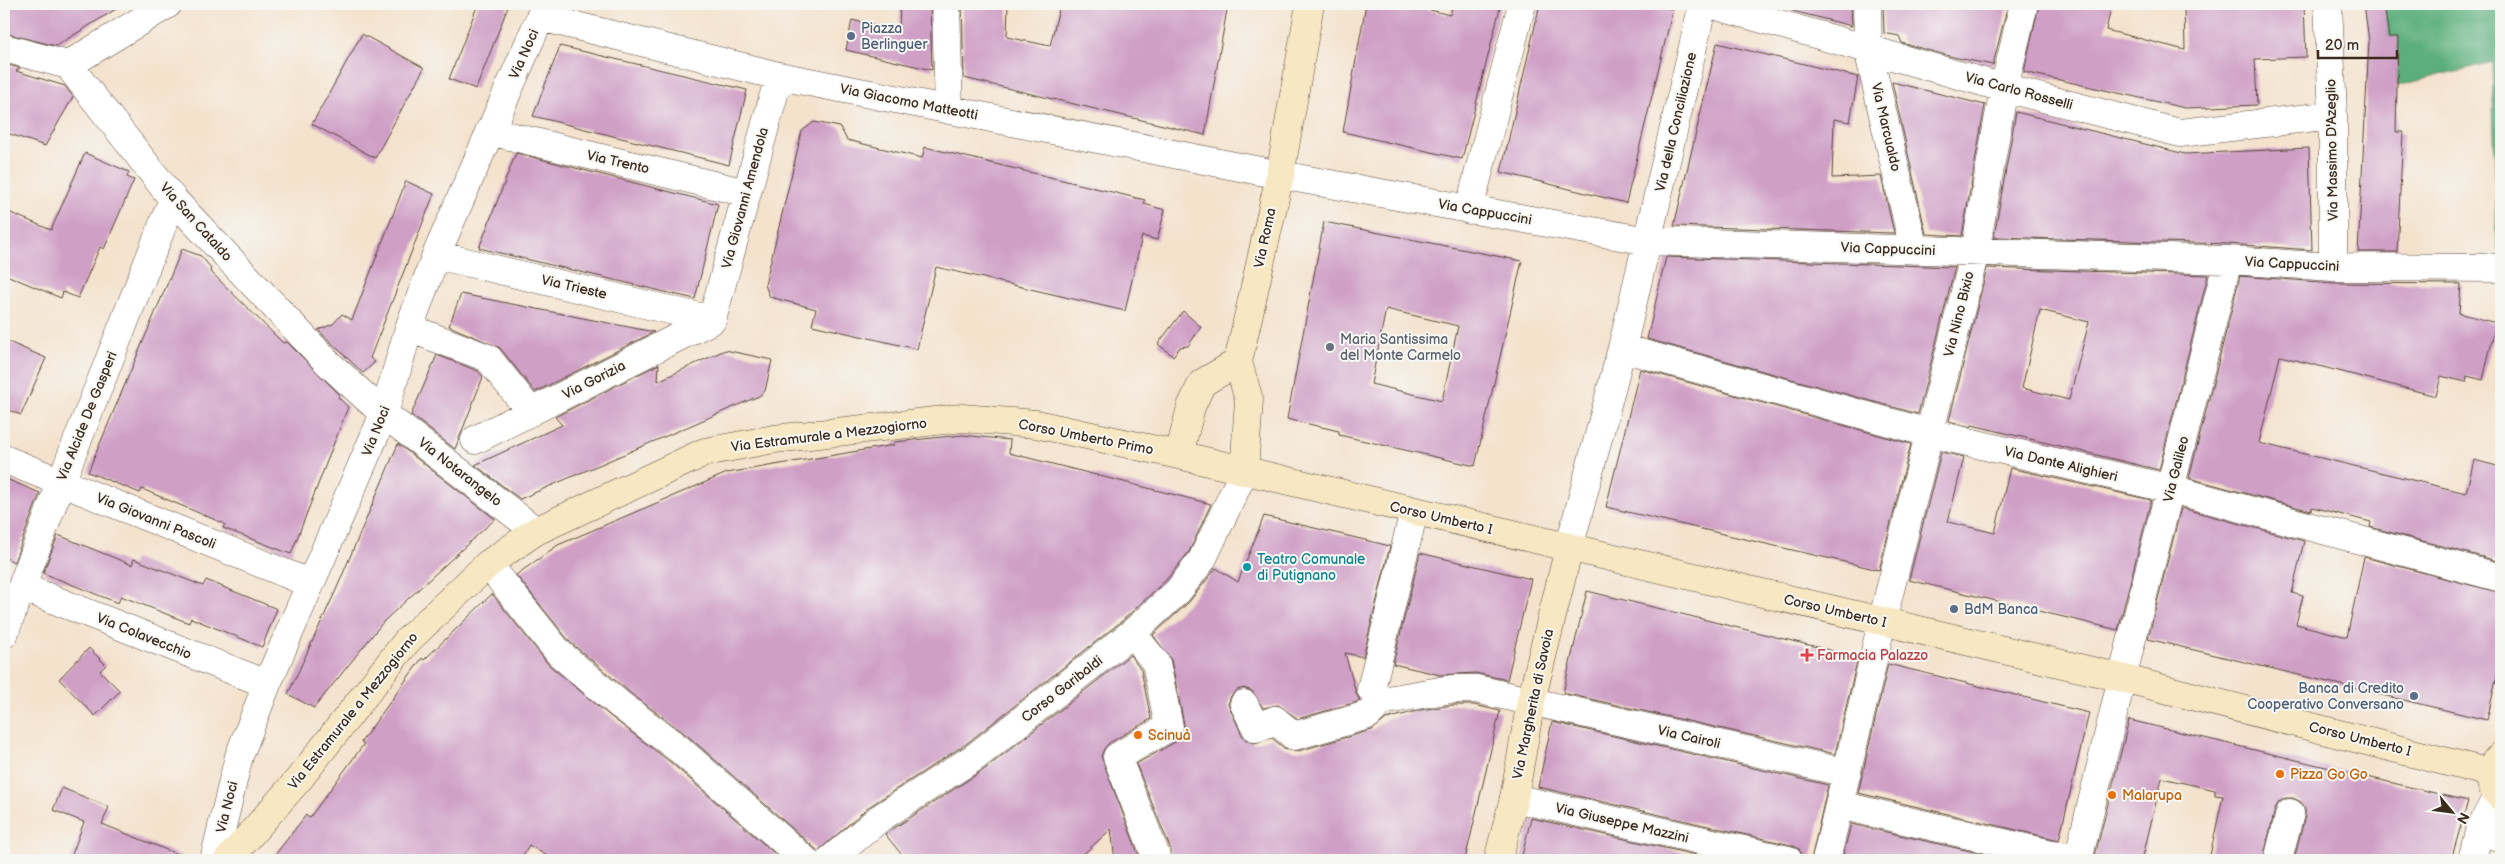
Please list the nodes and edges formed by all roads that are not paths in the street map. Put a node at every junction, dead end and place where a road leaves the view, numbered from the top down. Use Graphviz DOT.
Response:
graph roads {
  1 [pos="168,4"];
  2 [pos="946,4"];
  3 [pos="1310,4"];
  4 [pos="1522,4"];
  5 [pos="1703,4"];
  6 [pos="1710,4"];
  7 [pos="1866,4"];
  8 [pos="2024,4"];
  9 [pos="2328,4"];
  10 [pos="543,10"];
  11 [pos="4,48"];
  12 [pos="1868,49"];
  13 [pos="68,65"];
  14 [pos="779,76"];
  15 [pos="2004,88"];
  16 [pos="948,110"];
  17 [pos="2333,115"];
  18 [pos="490,132"];
  19 [pos="1280,175"];
  20 [pos="747,193"];
  21 [pos="173,199"];
  22 [pos="1469,210"];
  23 [pos="1648,241"];
  24 [pos="1914,250"];
  25 [pos="1974,252"];
  26 [pos="436,254"];
  27 [pos="2228,260"];
  28 [pos="2333,267"];
  29 [pos="2501,268"];
  30 [pos="712,320"];
  31 [pos="409,328"];
  32 [pos="1622,348"];
  33 [pos="1238,362"];
  34 [pos="530,412"];
  35 [pos="384,414"];
  36 [pos="962,418"];
  37 [pos="1929,433"];
  38 [pos="475,440"];
  39 [pos="1178,455"];
  40 [pos="4,459"];
  41 [pos="1244,471"];
  42 [pos="61,482"];
  43 [pos="2171,489"];
  44 [pos="1414,511"];
  45 [pos="536,531"];
  46 [pos="1569,548"];
  47 [pos="488,564"];
  48 [pos="2501,578"];
  49 [pos="309,583"];
  50 [pos="22,587"];
  51 [pos="1882,622"];
  52 [pos="1132,633"];
  53 [pos="4,634"];
  54 [pos="2122,678"];
  55 [pos="267,684"];
  56 [pos="1382,701"];
  57 [pos="1531,701"];
  58 [pos="1244,704"];
  59 [pos="1847,773"];
  60 [pos="2498,780"];
  61 [pos="1514,798"];
  62 [pos="1839,805"];
  63 [pos="2290,813"];
  64 [pos="2490,834"];
  65 [pos="214,860"];
  66 [pos="228,860"];
  67 [pos="805,860"];
  68 [pos="830,860"];
  69 [pos="1154,860"];
  70 [pos="1498,860"];
  71 [pos="1788,860"];
  72 [pos="1826,860"];
  73 [pos="2078,860"];
  74 [pos="2278,860"];
  75 [pos="2472,860"];
  1 -- 13 [label="street"];
  2 -- 16 [label="street"];
  3 -- 19 [label="street, Via Roma"];
  4 -- 22 [label="street"];
  5 -- 23 [label="street, Via della Conciliazione"];
  6 -- 12 [label="street, Via Carlo Rosselli"];
  7 -- 12 [label="street, Via Marcualdo"];
  8 -- 15 [label="street, Via Nino Bixio"];
  9 -- 17 [label="street, Via Massimo D'Azeglio"];
  10 -- 14 [label="street, Via Giacomo Matteotti"];
  10 -- 18 [label="street, Via Noci"];
  11 -- 13 [label="street"];
  12 -- 15 [label="street, Via Carlo Rosselli"];
  12 -- 24 [label="street, Via Marcualdo"];
  13 -- 21 [label="street, Via San Cataldo"];
  14 -- 16 [label="street, Via Giacomo Matteotti"];
  14 -- 20 [label="street, Via Giovanni Amendola"];
  15 -- 17 [label="street, Via Carlo Rosselli"];
  15 -- 25 [label="street, Via Nino Bixio"];
  16 -- 19 [label="street, Via Giacomo Matteotti"];
  17 -- 28 [label="street, Via Massimo D'Azeglio"];
  18 -- 20 [label="street, Via Trento"];
  18 -- 26 [label="street, Via Noci"];
  19 -- 22 [label="street, Via Cappuccini"];
  19 -- 33 [label="street, Via Roma"];
  20 -- 30 [label="street, Via Giovanni Amendola"];
  21 -- 35 [label="street, Via San Cataldo"];
  21 -- 42 [label="street, Via Alcide De Gasperi"];
  22 -- 23 [label="street, Via Cappuccini"];
  23 -- 24 [label="street, Via Cappuccini"];
  23 -- 32 [label="street, Via della Conciliazione"];
  24 -- 25 [label="street, Via Cappuccini"];
  25 -- 27 [label="street, Via Cappuccini"];
  25 -- 37 [label="street, Via Nino Bixio"];
  26 -- 30 [label="street, Via Trieste"];
  26 -- 31 [label="street, Via Noci"];
  27 -- 28 [label="street, Via Cappuccini"];
  27 -- 43 [label="street, Via Galileo"];
  28 -- 29 [label="street, Via Cappuccini"];
  30 -- 34 [label="street, Via Gorizia"];
  31 -- 34 [label="street"];
  31 -- 35 [label="street, Via Noci"];
  32 -- 37 [label="street, Via Dante Alighieri"];
  32 -- 46 [label="street, Via della Conciliazione"];
  33 -- 39 [label="street"];
  33 -- 41 [label="street, Via Roma"];
  34 -- 38 [label="street, Via Gorizia"];
  35 -- 45 [label="street, Via Notarangelo"];
  35 -- 49 [label="street, Via Noci"];
  36 -- 39 [label="street, Corso Umberto Primo"];
  36 -- 45 [label="street, Via Estramurale a Mezzogiorno"];
  37 -- 43 [label="street, Via Dante Alighieri"];
  37 -- 51 [label="street, Via Nino Bixio"];
  39 -- 41 [label="street, Corso Umberto I"];
  40 -- 42 [label="street, Via Giovanni Pascoli"];
  41 -- 44 [label="street, Corso Umberto I"];
  41 -- 52 [label="street, Corso Garibaldi"];
  42 -- 49 [label="street, Via Giovanni Pascoli"];
  42 -- 50 [label="street, Via Alcide De Gasperi"];
  43 -- 48 [label="street, Via Dante Alighieri"];
  43 -- 54 [label="street, Via Galileo"];
  44 -- 46 [label="street, Corso Umberto I"];
  44 -- 56 [label="street"];
  45 -- 47 [label="street, Via Estramurale a Mezzogiorno"];
  46 -- 51 [label="street, Corso Umberto I"];
  46 -- 57 [label="street, Via Margherita di Savoia"];
  47 -- 66 [label="street, Via Estramurale a Mezzogiorno"];
  47 -- 67 [label="street"];
  49 -- 55 [label="street, Via Noci"];
  50 -- 53 [label="street, Via Alcide De Gasperi"];
  50 -- 55 [label="street, Via Colavecchio"];
  51 -- 54 [label="street, Corso Umberto I"];
  51 -- 59 [label="street, Via Nino Bixio"];
  52 -- 68 [label="street, Corso Garibaldi"];
  52 -- 69 [label="street"];
  54 -- 60 [label="street, Corso Umberto I"];
  54 -- 73 [label="street, Via Galileo"];
  55 -- 65 [label="street, Via Noci"];
  56 -- 57 [label="street, Via Cairoli"];
  56 -- 58 [label="street"];
  57 -- 59 [label="street, Via Cairoli"];
  57 -- 61 [label="street, Via Margherita di Savoia"];
  59 -- 62 [label="street, Via Nino Bixio"];
  60 -- 64 [label="street"];
  61 -- 70 [label="street, Via Margherita di Savoia"];
  61 -- 71 [label="street, Via Giuseppe Mazzini"];
  62 -- 72 [label="street, Via Nino Bixio"];
  62 -- 73 [label="street"];
  63 -- 74 [label="street"];
  64 -- 75 [label="street"];
}
